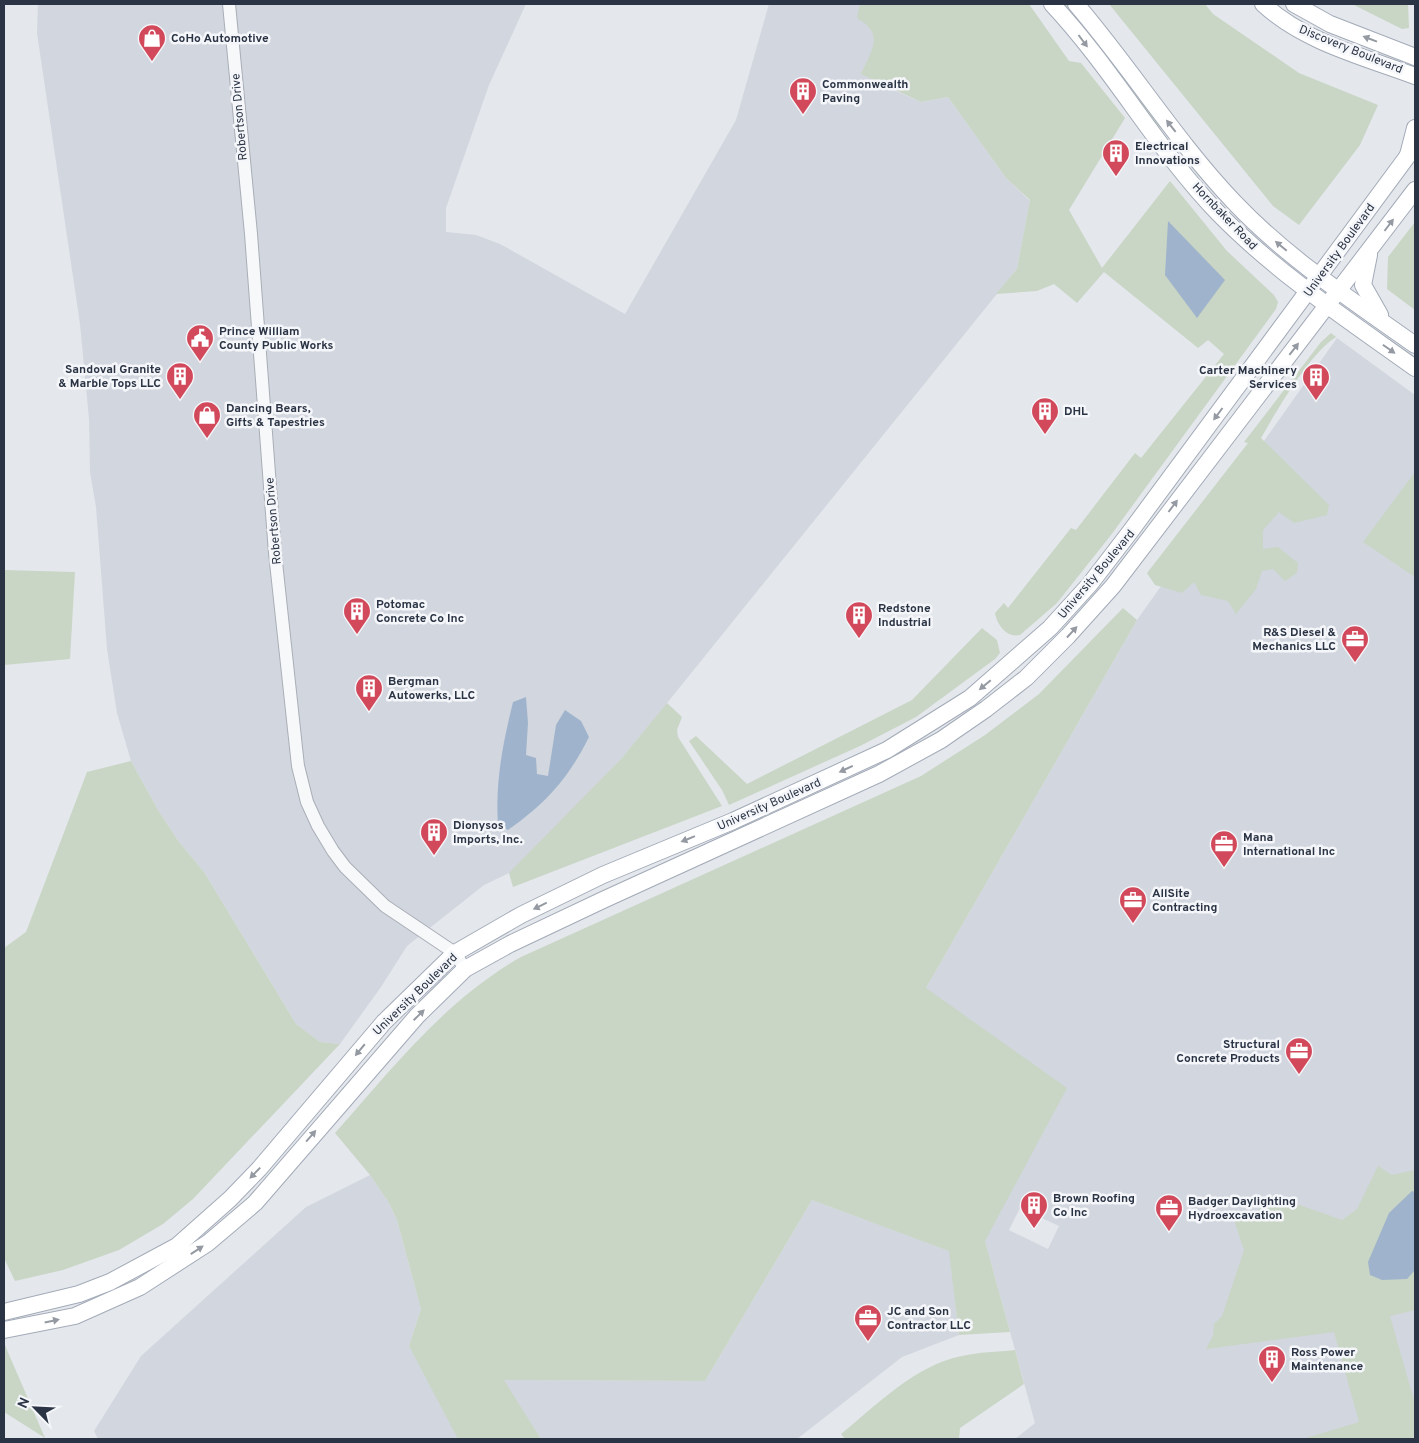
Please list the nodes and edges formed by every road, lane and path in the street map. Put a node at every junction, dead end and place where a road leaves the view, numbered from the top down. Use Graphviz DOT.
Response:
graph roads {
  1 [pos="229,4"];
  2 [pos="1052,4"];
  3 [pos="1076,4"];
  4 [pos="1264,4"];
  5 [pos="1294,4"];
  6 [pos="1415,57"];
  7 [pos="1415,76"];
  8 [pos="1415,128"];
  9 [pos="1411,151"];
  10 [pos="1415,190"];
  11 [pos="1371,248"];
  12 [pos="1319,276"];
  13 [pos="1339,290"];
  14 [pos="1308,292"];
  15 [pos="1327,305"];
  16 [pos="1387,325"];
  17 [pos="1415,345"];
  18 [pos="1415,368"];
  19 [pos="455,953"];
  20 [pos="465,969"];
  21 [pos="4,1312"];
  22 [pos="4,1330"];
  1 -- 19 [label="street, Robertson Drive"];
  2 -- 14 [label="main road, Hornbaker Road, one-way"];
  12 -- 3 [label="main road, Hornbaker Road, one-way"];
  4 -- 7 [label="main road, Discovery Boulevard"];
  6 -- 5 [label="main road, Discovery Boulevard, one-way"];
  8 -- 9 [label="main road"];
  9 -- 12 [label="main road, University Boulevard"];
  11 -- 10 [label="main road, University Boulevard, one-way"];
  11 -- 13 [label="main road, University Boulevard"];
  11 -- 16 [label="main road"];
  12 -- 13 [label="main road, Hornbaker Road"];
  12 -- 14 [label="main road, University Boulevard"];
  13 -- 15 [label="main road, University Boulevard"];
  13 -- 16 [label="main road, Hornbaker Road"];
  14 -- 15 [label="main road, Hornbaker Road"];
  14 -- 19 [label="main road, University Boulevard, one-way"];
  15 -- 18 [label="main road, Hornbaker Road, one-way"];
  20 -- 15 [label="main road, University Boulevard, one-way"];
  16 -- 17 [label="main road, Hornbaker Road"];
  19 -- 20 [label="street, Robertson Drive"];
  19 -- 21 [label="main road, University Boulevard, one-way"];
  22 -- 20 [label="main road, University Boulevard, one-way"];
}
